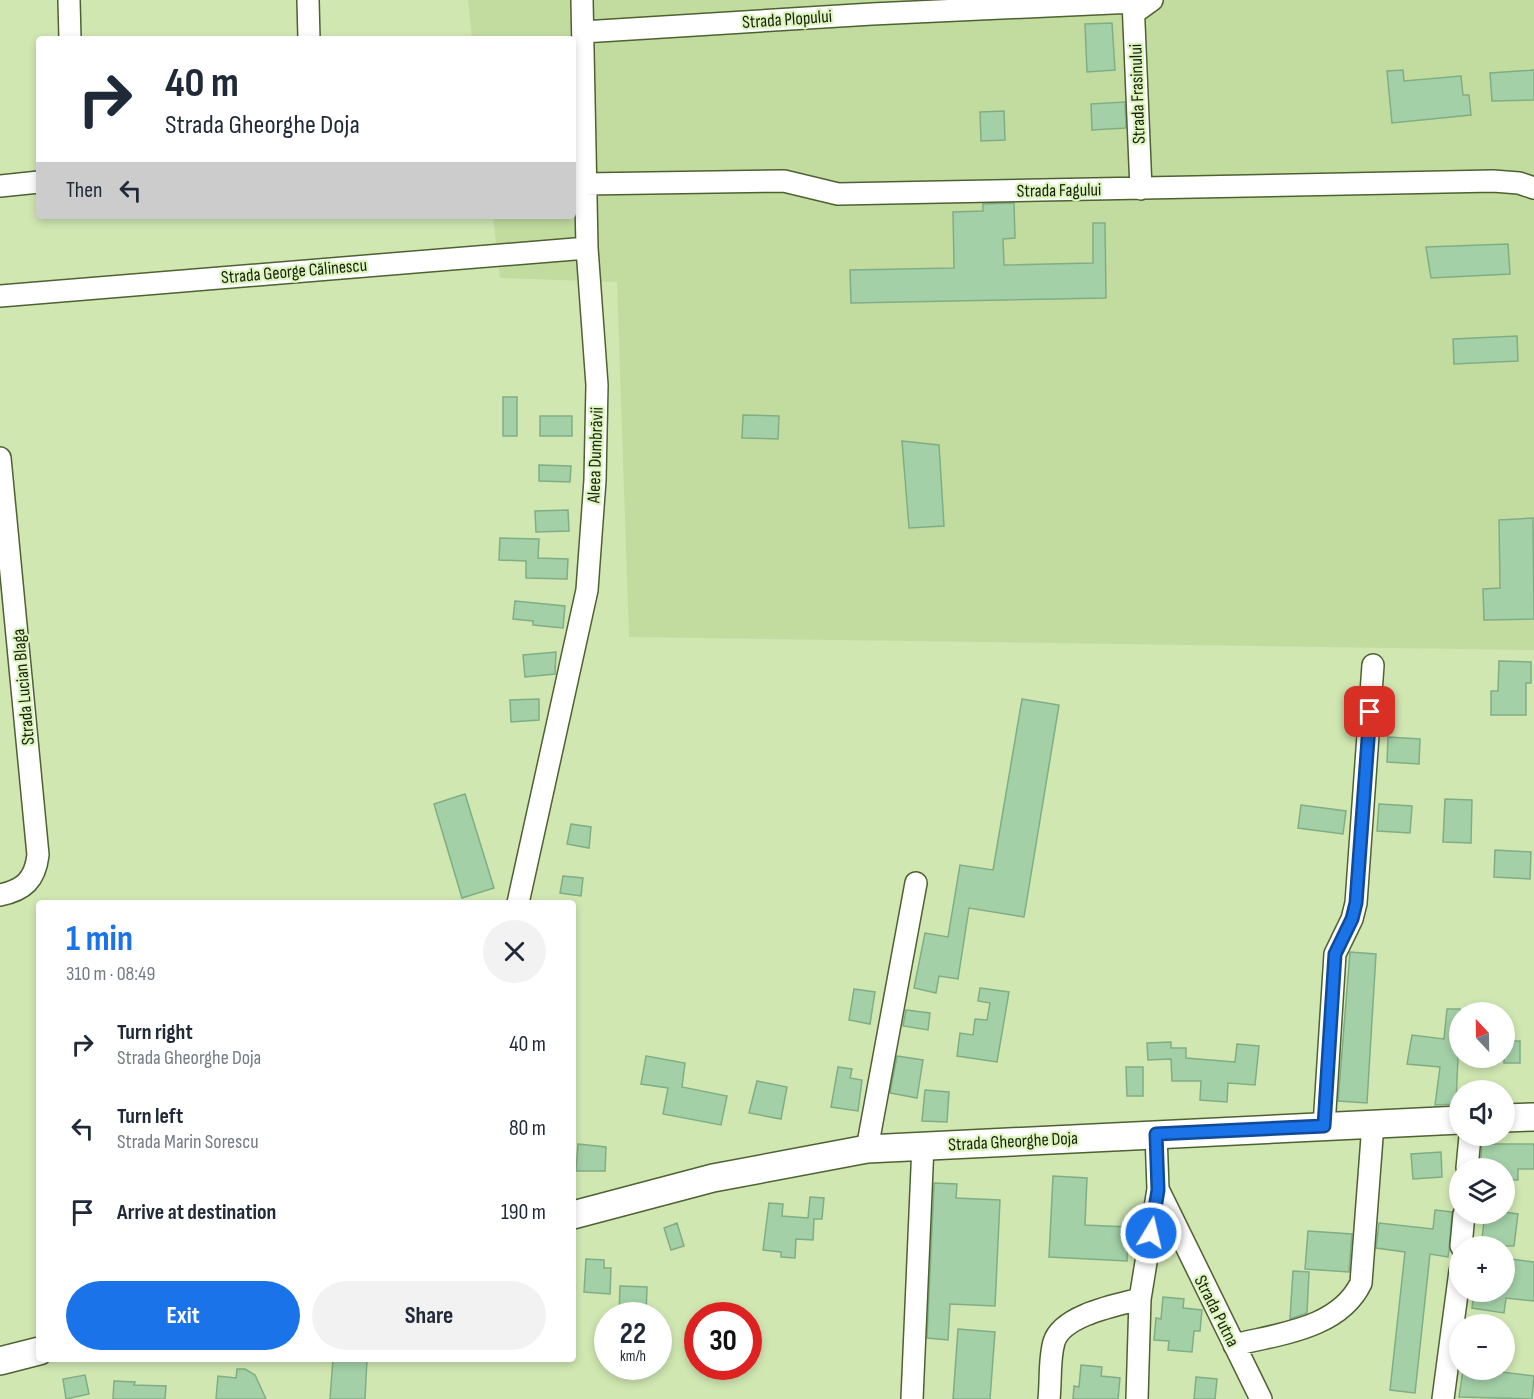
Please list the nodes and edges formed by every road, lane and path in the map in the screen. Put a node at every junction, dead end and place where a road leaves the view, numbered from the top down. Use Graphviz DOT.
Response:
graph roads {
  1 [pos="69,0"];
  2 [pos="308,0"];
  3 [pos="582,0"];
  4 [pos="1138,4"];
  5 [pos="872,7"];
  6 [pos="583,32"];
  7 [pos="70,36"];
  8 [pos="309,36"];
  9 [pos="579,136"];
  10 [pos="36,182"];
  11 [pos="585,184"];
  12 [pos="0,186"];
  13 [pos="1534,188"];
  14 [pos="1141,189"];
  15 [pos="587,248"];
  16 [pos="0,296"];
  17 [pos="0,458"];
  18 [pos="1373,665"];
  19 [pos="916,883"];
  20 [pos="0,895"];
  21 [pos="519,900"];
  22 [pos="1534,1117"];
  23 [pos="1515,1118"];
  24 [pos="1449,1121"];
  25 [pos="1373,1124"];
  26 [pos="1324,1126"];
  27 [pos="1156,1134"];
  28 [pos="923,1145"];
  29 [pos="867,1149"];
  30 [pos="1158,1190"];
  31 [pos="576,1214"];
  32 [pos="1140,1299"];
  33 [pos="1456,1302"];
  34 [pos="1234,1345"];
  35 [pos="36,1352"];
  36 [pos="0,1361"];
  37 [pos="912,1399"];
  38 [pos="1050,1399"];
  39 [pos="1137,1399"];
  40 [pos="1261,1399"];
  41 [pos="1443,1399"];
  1 -- 7 [label="street"];
  2 -- 8 [label="street"];
  3 -- 6 [label="street, Aleea Dumbrăvii"];
  4 -- 5 [label="street, Strada Plopului"];
  4 -- 14 [label="street, Strada Frasinului"];
  5 -- 6 [label="street, Strada Plopului"];
  6 -- 9 [label="street, Aleea Dumbrăvii"];
  9 -- 11 [label="street, Aleea Dumbrăvii"];
  10 -- 12 [label="street"];
  11 -- 14 [label="street, Strada Fagului"];
  11 -- 15 [label="street, Aleea Dumbrăvii"];
  13 -- 14 [label="street, Strada Fagului"];
  15 -- 16 [label="street, Strada George Călinescu"];
  15 -- 21 [label="street, Aleea Dumbrăvii"];
  17 -- 20 [label="street, Strada Lucian Blaga"];
  18 -- 26 [label="street"];
  19 -- 29 [label="street"];
  22 -- 23 [label="main road"];
  24 -- 25 [label="main road, Strada Gheorghe Doja"];
  25 -- 26 [label="main road, Strada Gheorghe Doja"];
  25 -- 34 [label="street"];
  26 -- 27 [label="main road, Strada Gheorghe Doja"];
  27 -- 28 [label="main road, Strada Gheorghe Doja"];
  27 -- 30 [label="street, Strada Putna"];
  28 -- 29 [label="main road, Strada Gheorghe Doja"];
  28 -- 37 [label="street"];
  29 -- 31 [label="main road, Strada Gheorghe Doja"];
  30 -- 32 [label="street, Strada Putna"];
  30 -- 34 [label="street, Strada Putna"];
  32 -- 38 [label="street"];
  32 -- 39 [label="street, Strada Putna"];
  33 -- 41 [label="street"];
  34 -- 40 [label="street, Strada Putna"];
  35 -- 36 [label="main road"];
}
